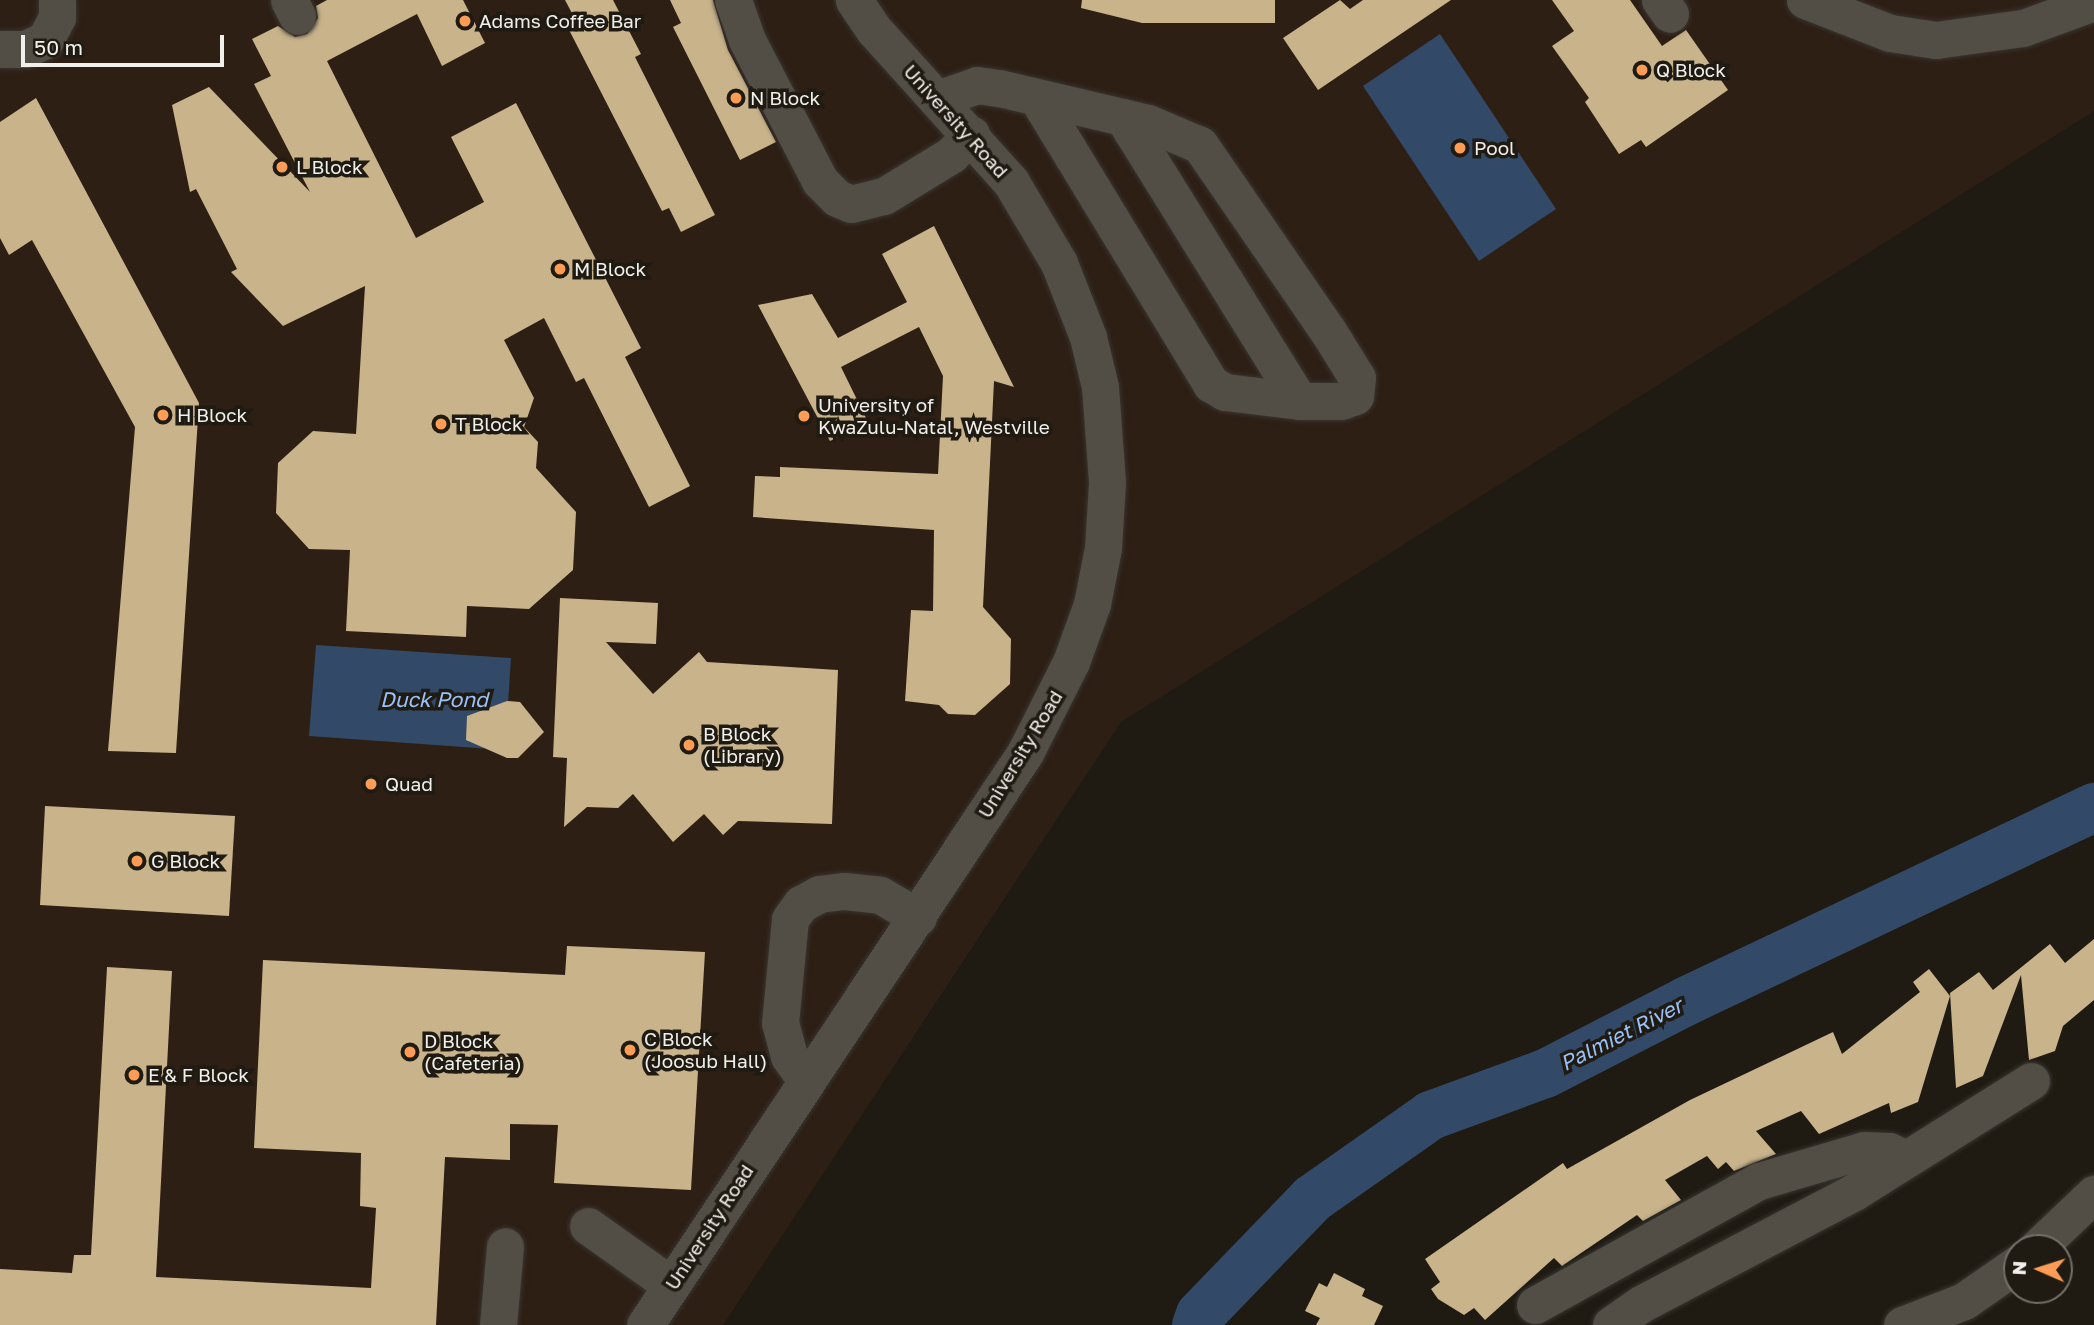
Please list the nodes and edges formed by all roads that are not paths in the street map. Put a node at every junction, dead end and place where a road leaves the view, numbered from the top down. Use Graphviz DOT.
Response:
graph roads {
  1 [pos="57,0"];
  2 [pos="733,0"];
  3 [pos="854,0"];
  4 [pos="1805,0"];
  5 [pos="2094,2"];
  6 [pos="0,49"];
  7 [pos="940,98"];
  8 [pos="1037,98"];
  9 [pos="1123,117"];
  10 [pos="971,134"];
  11 [pos="1299,401"];
  12 [pos="918,917"];
  13 [pos="805,1079"];
  14 [pos="2031,1081"];
  15 [pos="1904,1158"];
  16 [pos="2094,1194"];
  17 [pos="588,1226"];
  18 [pos="2052,1234"];
  19 [pos="505,1246"];
  20 [pos="2003,1274"];
  21 [pos="671,1285"];
  22 [pos="1535,1305"];
  23 [pos="498,1325"];
  24 [pos="645,1325"];
  25 [pos="1611,1325"];
  26 [pos="1902,1325"];
  1 -- 6 [label="street"];
  2 -- 10 [label="street"];
  3 -- 7 [label="street, University Road"];
  4 -- 5 [label="street"];
  7 -- 8 [label="street"];
  7 -- 10 [label="street, University Road"];
  8 -- 9 [label="street"];
  8 -- 11 [label="street"];
  9 -- 11 [label="street"];
  9 -- 11 [label="street"];
  10 -- 12 [label="street, University Road"];
  12 -- 13 [label="street, University Road"];
  12 -- 13 [label="street"];
  13 -- 21 [label="street, University Road"];
  14 -- 15 [label="street"];
  15 -- 22 [label="street"];
  15 -- 25 [label="street"];
  16 -- 18 [label="street"];
  17 -- 21 [label="street"];
  19 -- 23 [label="street"];
  20 -- 26 [label="street"];
  21 -- 24 [label="street, University Road"];
}
